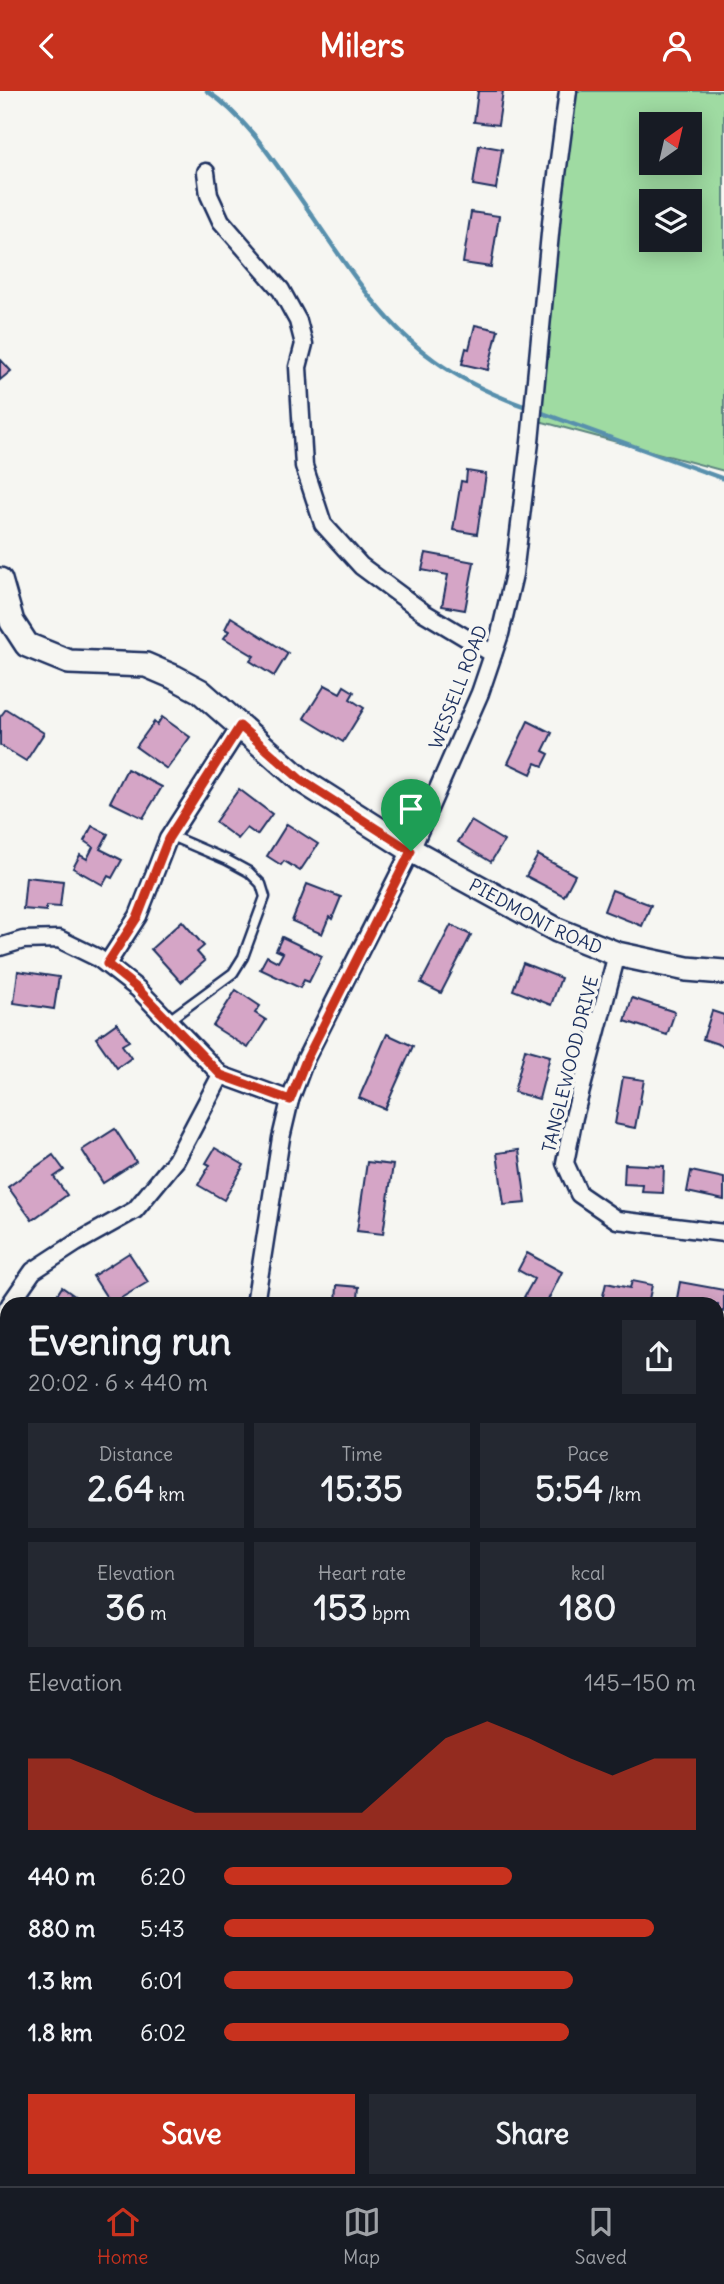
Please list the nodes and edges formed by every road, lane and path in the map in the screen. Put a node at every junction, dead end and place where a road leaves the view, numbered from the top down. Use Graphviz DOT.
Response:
graph roads {
  1 [pos="568,91"];
  2 [pos="206,172"];
  3 [pos="0,580"];
  4 [pos="493,654"];
  5 [pos="240,726"];
  6 [pos="170,836"];
  7 [pos="411,851"];
  8 [pos="0,947"];
  9 [pos="617,954"];
  10 [pos="107,964"];
  11 [pos="724,972"];
  12 [pos="169,1020"];
  13 [pos="221,1075"];
  14 [pos="290,1100"];
  15 [pos="724,1233"];
  16 [pos="15,1297"];
  17 [pos="256,1297"];
  1 -- 4 [label="street, WESSELL ROAD"];
  2 -- 4 [label="street"];
  3 -- 5 [label="street, PIEDMONT ROAD"];
  4 -- 7 [label="street, WESSELL ROAD"];
  5 -- 6 [label="street"];
  5 -- 7 [label="street, PIEDMONT ROAD"];
  6 -- 10 [label="street"];
  6 -- 12 [label="lane"];
  7 -- 9 [label="street, PIEDMONT ROAD"];
  7 -- 14 [label="street, WESSELL ROAD"];
  8 -- 10 [label="street"];
  9 -- 11 [label="street, PIEDMONT ROAD"];
  9 -- 15 [label="street, TANGLEWOOD DRIVE"];
  10 -- 12 [label="street"];
  12 -- 13 [label="street"];
  13 -- 14 [label="street"];
  13 -- 16 [label="street"];
  14 -- 17 [label="street, WESSELL ROAD"];
}
